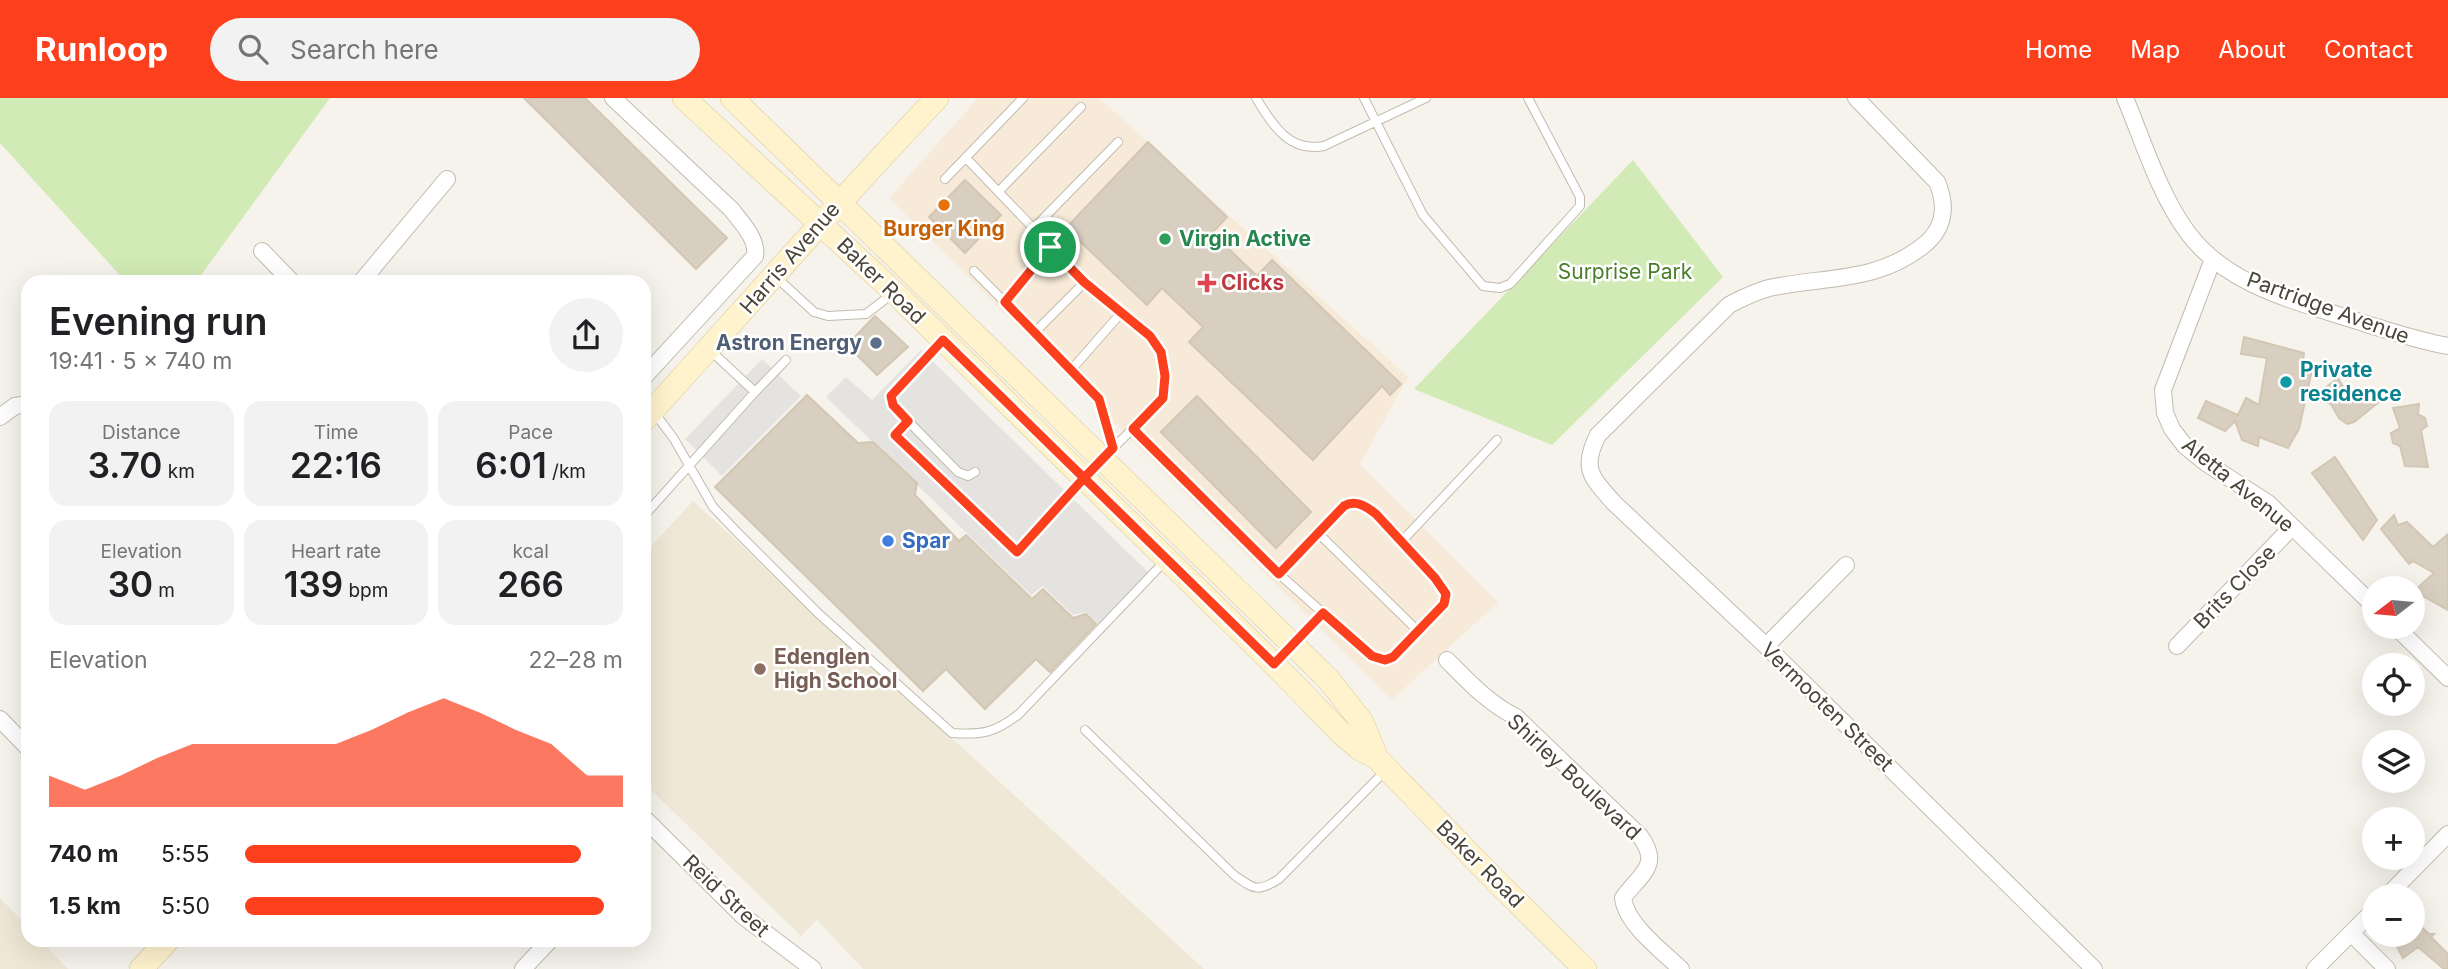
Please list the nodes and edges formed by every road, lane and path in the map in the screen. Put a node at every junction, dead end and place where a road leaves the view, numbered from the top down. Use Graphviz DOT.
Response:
graph roads {
  1 [pos="613,98"];
  2 [pos="684,98"];
  3 [pos="732,98"];
  4 [pos="937,98"];
  5 [pos="1023,98"];
  6 [pos="1256,98"];
  7 [pos="1364,98"];
  8 [pos="1426,98"];
  9 [pos="1528,98"];
  10 [pos="1856,98"];
  11 [pos="2124,98"];
  12 [pos="1081,107"];
  13 [pos="1376,122"];
  14 [pos="1118,142"];
  15 [pos="966,158"];
  16 [pos="447,179"];
  17 [pos="945,179"];
  18 [pos="999,191"];
  19 [pos="840,201"];
  20 [pos="821,223"];
  21 [pos="1032,229"];
  22 [pos="1050,247"];
  23 [pos="262,251"];
  24 [pos="2213,259"];
  25 [pos="974,271"];
  26 [pos="285,275"];
  27 [pos="367,275"];
  28 [pos="775,276"];
  29 [pos="1084,282"];
  30 [pos="894,292"];
  31 [pos="1005,302"];
  32 [pos="1121,313"];
  33 [pos="1035,332"];
  34 [pos="943,340"];
  35 [pos="2448,346"];
  36 [pos="709,349"];
  37 [pos="786,360"];
  38 [pos="651,369"];
  39 [pos="1072,369"];
  40 [pos="755,392"];
  41 [pos="21,405"];
  42 [pos="651,412"];
  43 [pos="0,417"];
  44 [pos="651,419"];
  45 [pos="908,421"];
  46 [pos="1133,429"];
  47 [pos="1497,440"];
  48 [pos="1108,453"];
  49 [pos="690,465"];
  50 [pos="975,472"];
  51 [pos="1084,478"];
  52 [pos="651,508"];
  53 [pos="2292,527"];
  54 [pos="1318,533"];
  55 [pos="1402,541"];
  56 [pos="1167,559"];
  57 [pos="1846,565"];
  58 [pos="1279,574"];
  59 [pos="2362,594"];
  60 [pos="1323,613"];
  61 [pos="1418,631"];
  62 [pos="2408,639"];
  63 [pos="1293,643"];
  64 [pos="1766,646"];
  65 [pos="2177,646"];
  66 [pos="1447,660"];
  67 [pos="1274,664"];
  68 [pos="2448,678"];
  69 [pos="0,719"];
  70 [pos="1085,730"];
  71 [pos="21,741"];
  72 [pos="1382,763"];
  73 [pos="651,832"];
  74 [pos="2448,834"];
  75 [pos="2399,884"];
  76 [pos="2362,922"];
  77 [pos="2351,933"];
  78 [pos="161,947"];
  79 [pos="544,947"];
  80 [pos="141,969"];
  81 [pos="523,969"];
  82 [pos="813,969"];
  83 [pos="1585,969"];
  84 [pos="1681,969"];
  85 [pos="2094,969"];
  86 [pos="2315,969"];
  87 [pos="2387,969"];
  1 -- 38 [label="street"];
  2 -- 20 [label="main road, Baker Road"];
  3 -- 19 [label="main road, Baker Road"];
  4 -- 19 [label="main road, Harris Avenue"];
  5 -- 15 [label="lane"];
  6 -- 13 [label="lane"];
  7 -- 13 [label="lane"];
  8 -- 13 [label="lane"];
  9 -- 13 [label="lane"];
  10 -- 64 [label="street, Vermooten Street"];
  11 -- 24 [label="street, Partridge Avenue"];
  12 -- 18 [label="lane"];
  14 -- 21 [label="lane"];
  15 -- 17 [label="lane"];
  15 -- 18 [label="lane"];
  16 -- 27 [label="street"];
  18 -- 21 [label="lane"];
  19 -- 20 [label="main road, Harris Avenue"];
  19 -- 48 [label="main road, Baker Road"];
  20 -- 28 [label="main road, Harris Avenue"];
  20 -- 30 [label="main road, Baker Road"];
  21 -- 22 [label="lane"];
  22 -- 29 [label="lane"];
  22 -- 31 [label="lane"];
  23 -- 26 [label="street"];
  24 -- 35 [label="street, Partridge Avenue"];
  24 -- 53 [label="street, Aletta Avenue"];
  25 -- 31 [label="lane"];
  28 -- 30 [label="lane"];
  28 -- 36 [label="main road, Harris Avenue"];
  29 -- 32 [label="lane"];
  29 -- 33 [label="lane"];
  30 -- 34 [label="main road, Baker Road"];
  31 -- 33 [label="lane"];
  32 -- 39 [label="lane"];
  32 -- 46 [label="lane"];
  33 -- 39 [label="lane"];
  34 -- 45 [label="lane"];
  34 -- 51 [label="main road, Baker Road"];
  36 -- 40 [label="lane"];
  36 -- 42 [label="main road, Harris Avenue"];
  37 -- 40 [label="lane"];
  39 -- 48 [label="lane"];
  40 -- 49 [label="lane"];
  41 -- 43 [label="street"];
  44 -- 49 [label="lane"];
  45 -- 50 [label="lane"];
  45 -- 51 [label="lane"];
  46 -- 48 [label="lane"];
  46 -- 58 [label="lane"];
  47 -- 55 [label="lane"];
  48 -- 51 [label="lane"];
  48 -- 63 [label="main road, Baker Road"];
  49 -- 52 [label="lane"];
  49 -- 56 [label="lane"];
  51 -- 56 [label="main road, Baker Road"];
  53 -- 59 [label="street, Aletta Avenue"];
  53 -- 65 [label="street, Brits Close"];
  54 -- 55 [label="lane"];
  54 -- 58 [label="lane"];
  54 -- 61 [label="lane"];
  55 -- 61 [label="lane"];
  56 -- 67 [label="main road, Baker Road"];
  57 -- 64 [label="street"];
  58 -- 60 [label="lane"];
  60 -- 61 [label="lane"];
  60 -- 63 [label="lane"];
  62 -- 68 [label="street"];
  63 -- 67 [label="lane"];
  63 -- 72 [label="main road, Baker Road"];
  64 -- 85 [label="street, Vermooten Street"];
  66 -- 84 [label="street, Shirley Boulevard"];
  67 -- 72 [label="main road, Baker Road"];
  69 -- 71 [label="street"];
  70 -- 72 [label="lane"];
  72 -- 83 [label="main road, Baker Road"];
  73 -- 82 [label="street, Reid Street"];
  74 -- 75 [label="street"];
  76 -- 77 [label="street"];
  77 -- 86 [label="street"];
  77 -- 87 [label="street"];
  78 -- 80 [label="main road"];
  79 -- 81 [label="street"];
}
